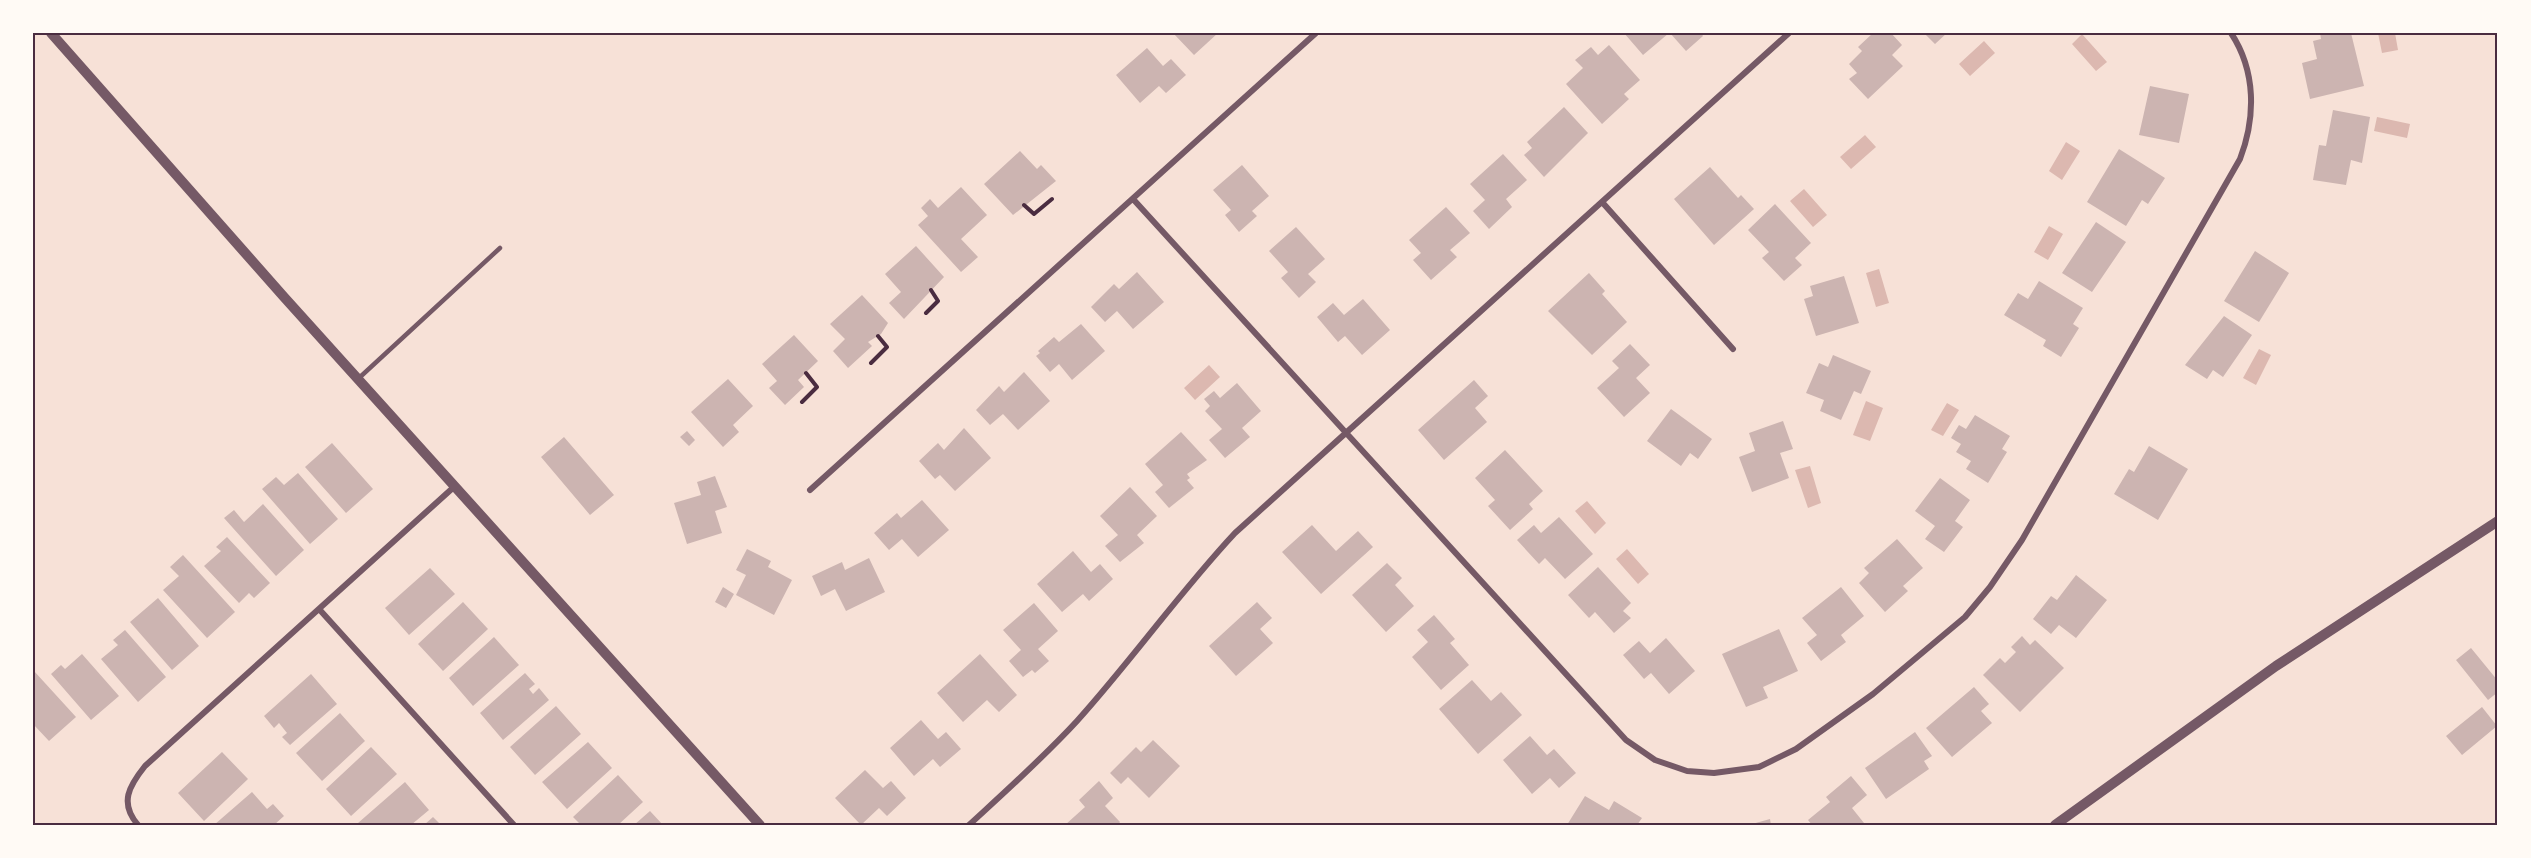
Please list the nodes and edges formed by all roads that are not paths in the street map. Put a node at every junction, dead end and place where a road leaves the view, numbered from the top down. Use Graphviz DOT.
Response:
graph roads {
  1 [pos="51,33"];
  2 [pos="1316,33"];
  3 [pos="1789,33"];
  4 [pos="2231,33"];
  5 [pos="1133,199"];
  6 [pos="1602,202"];
  7 [pos="500,248"];
  8 [pos="1733,349"];
  9 [pos="359,378"];
  10 [pos="1345,435"];
  11 [pos="455,486"];
  12 [pos="810,490"];
  13 [pos="2498,521"];
  14 [pos="320,609"];
  15 [pos="138,825"];
  16 [pos="514,825"];
  17 [pos="760,825"];
  18 [pos="969,825"];
  19 [pos="2055,825"];
  1 -- 9 [label="street"];
  2 -- 5 [label="street"];
  3 -- 6 [label="street"];
  4 -- 10 [label="street"];
  5 -- 10 [label="street"];
  5 -- 12 [label="street"];
  6 -- 8 [label="street"];
  6 -- 10 [label="street"];
  7 -- 9 [label="lane"];
  9 -- 11 [label="street"];
  10 -- 18 [label="street"];
  11 -- 14 [label="street"];
  11 -- 17 [label="street"];
  13 -- 19 [label="street"];
  14 -- 15 [label="street"];
  14 -- 16 [label="street"];
}
